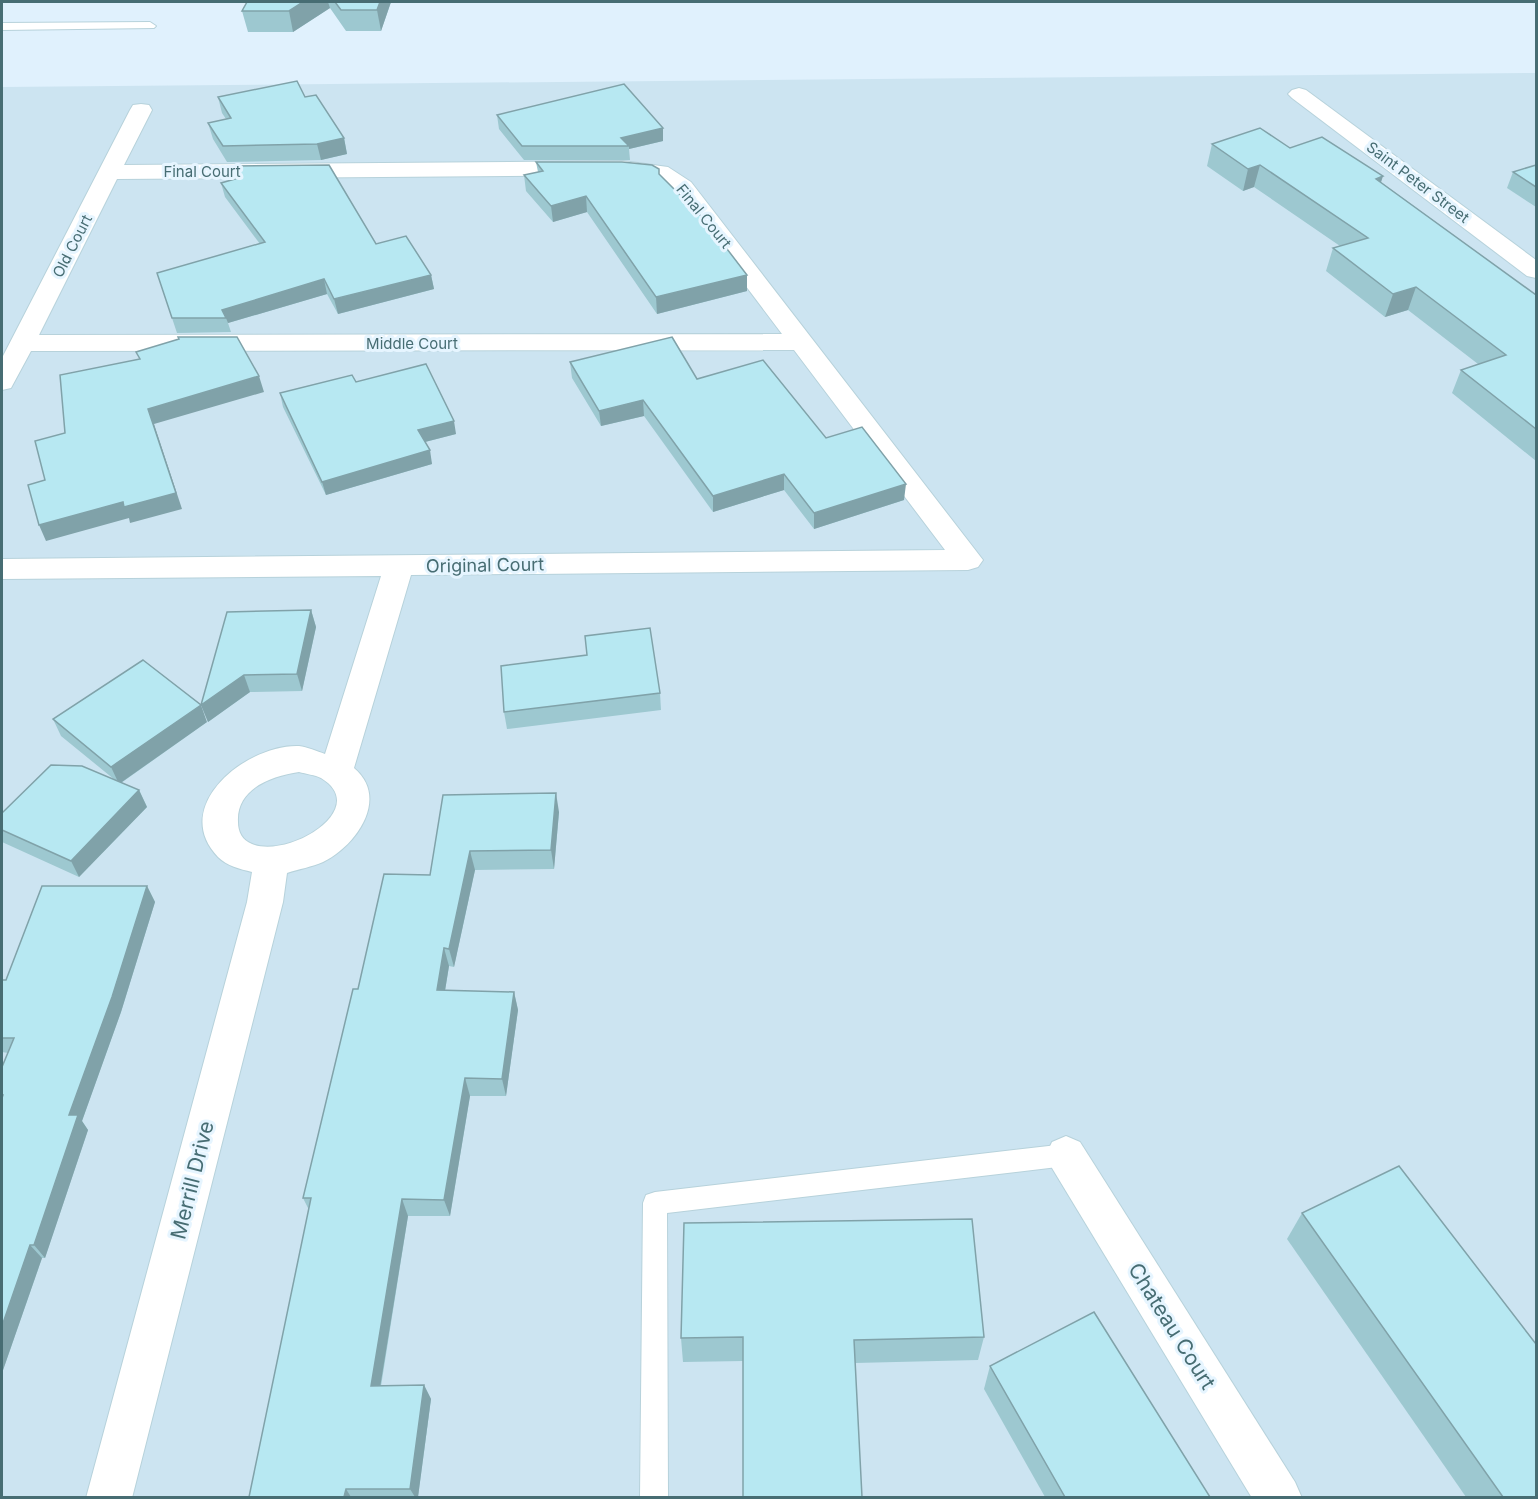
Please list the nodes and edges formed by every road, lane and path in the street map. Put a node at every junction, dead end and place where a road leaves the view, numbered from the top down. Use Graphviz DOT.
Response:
graph roads {
  1 [pos="150,26"];
  2 [pos="2,27"];
  3 [pos="1299,94"];
  4 [pos="141,110"];
  5 [pos="110,172"];
  6 [pos="1536,271"];
  7 [pos="801,342"];
  8 [pos="22,343"];
  9 [pos="2,382"];
  10 [pos="968,561"];
  11 [pos="399,566"];
  12 [pos="2,569"];
  13 [pos="337,770"];
  14 [pos="271,862"];
  15 [pos="1066,1155"];
  16 [pos="109,1497"];
  17 [pos="654,1497"];
  18 [pos="1279,1497"];
  1 -- 2 [label="lane"];
  3 -- 6 [label="street, Saint Peter Street"];
  4 -- 5 [label="street, Old Court"];
  5 -- 7 [label="street, Final Court"];
  5 -- 8 [label="street, Old Court"];
  7 -- 8 [label="street, Middle Court"];
  7 -- 10 [label="street, Final Court"];
  8 -- 9 [label="street, Old Court"];
  10 -- 11 [label="street, Original Court"];
  11 -- 12 [label="street, Original Court"];
  11 -- 13 [label="street"];
  13 -- 14 [label="street"];
  13 -- 14 [label="street"];
  14 -- 16 [label="street, Merrill Drive"];
  15 -- 17 [label="lane"];
  15 -- 18 [label="street, Chateau Court"];
}
